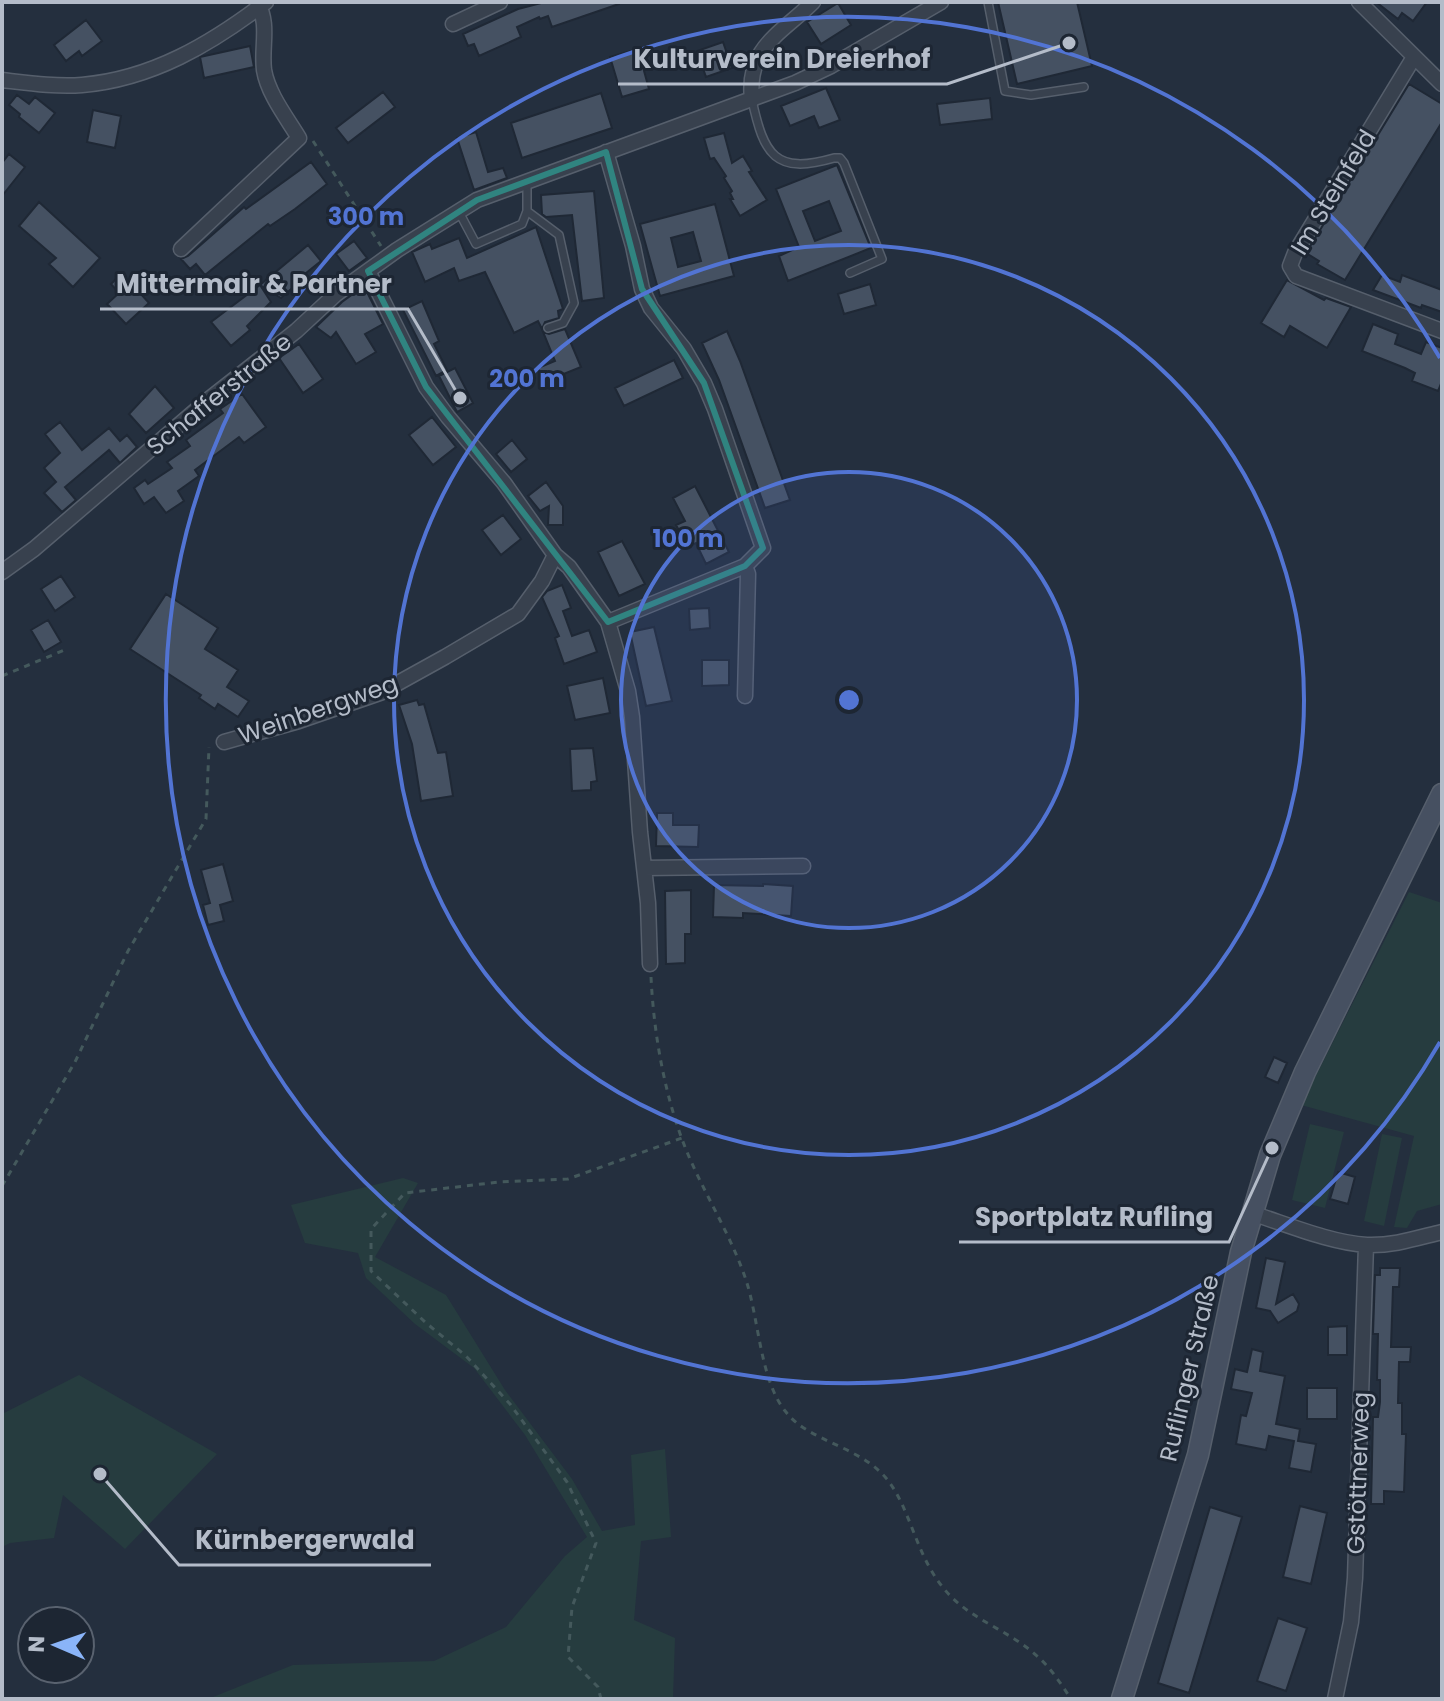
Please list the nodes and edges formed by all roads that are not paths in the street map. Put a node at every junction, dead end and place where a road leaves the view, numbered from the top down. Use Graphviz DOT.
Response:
graph roads {
  1 [pos="500,2"];
  2 [pos="813,2"];
  3 [pos="941,2"];
  4 [pos="988,2"];
  5 [pos="261,3"];
  6 [pos="1364,4"];
  7 [pos="453,24"];
  8 [pos="1414,57"];
  9 [pos="2,80"];
  10 [pos="1442,84"];
  11 [pos="1084,87"];
  12 [pos="752,100"];
  13 [pos="606,152"];
  14 [pos="527,181"];
  15 [pos="527,211"];
  16 [pos="459,212"];
  17 [pos="181,249"];
  18 [pos="368,271"];
  19 [pos="850,273"];
  20 [pos="548,328"];
  21 [pos="1442,331"];
  22 [pos="555,555"];
  23 [pos="745,566"];
  24 [pos="2,572"];
  25 [pos="608,622"];
  26 [pos="745,696"];
  27 [pos="217,742"];
  28 [pos="1442,794"];
  29 [pos="803,866"];
  30 [pos="644,868"];
  31 [pos="650,964"];
  32 [pos="1251,1213"];
  33 [pos="1442,1232"];
  34 [pos="1366,1245"];
  35 [pos="1122,1699"];
  36 [pos="1335,1699"];
  1 -- 7 [label="street"];
  2 -- 12 [label="street"];
  3 -- 12 [label="street, Schafferstraße"];
  4 -- 11 [label="lane"];
  5 -- 9 [label="street"];
  5 -- 17 [label="street"];
  6 -- 8 [label="street"];
  8 -- 10 [label="street"];
  8 -- 21 [label="street, Im Steinfeld"];
  12 -- 13 [label="street, Schafferstraße"];
  12 -- 19 [label="lane"];
  13 -- 14 [label="street, Schafferstraße"];
  13 -- 23 [label="street"];
  14 -- 15 [label="lane"];
  14 -- 16 [label="street, Schafferstraße"];
  15 -- 16 [label="lane"];
  15 -- 20 [label="lane"];
  16 -- 18 [label="street, Schafferstraße"];
  18 -- 22 [label="street"];
  18 -- 24 [label="street, Schafferstraße"];
  22 -- 25 [label="street"];
  22 -- 27 [label="street, Weinbergweg"];
  23 -- 25 [label="street"];
  23 -- 26 [label="street"];
  25 -- 30 [label="street"];
  28 -- 32 [label="street, Ruflinger Straße"];
  29 -- 30 [label="street"];
  30 -- 31 [label="street"];
  32 -- 34 [label="street"];
  32 -- 35 [label="street, Ruflinger Straße"];
  33 -- 34 [label="street"];
  34 -- 36 [label="street, Gstöttnerweg"];
}
